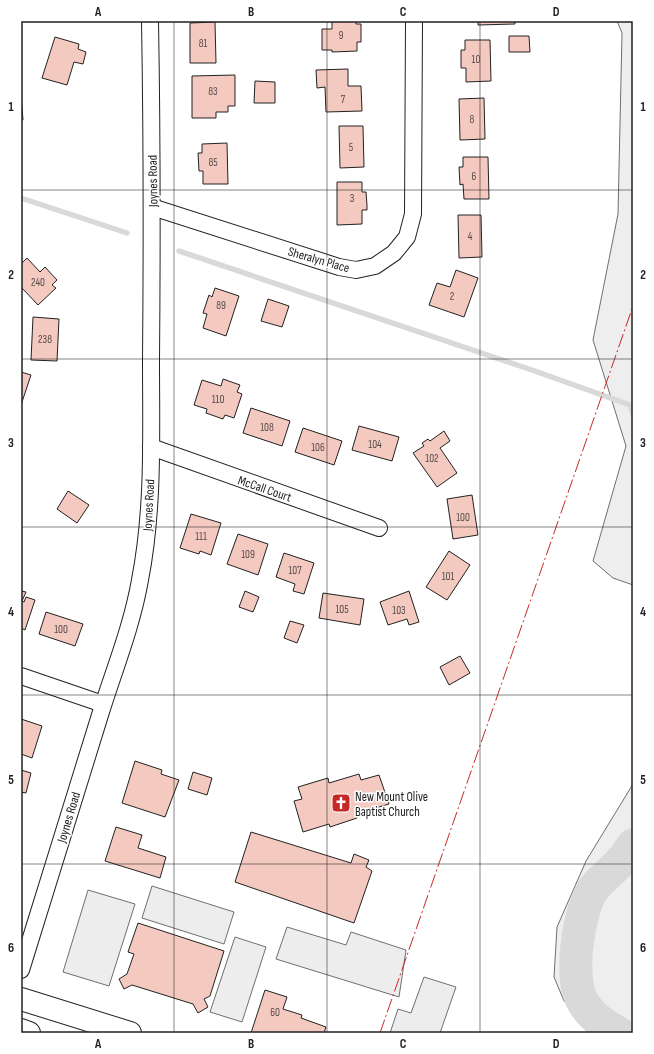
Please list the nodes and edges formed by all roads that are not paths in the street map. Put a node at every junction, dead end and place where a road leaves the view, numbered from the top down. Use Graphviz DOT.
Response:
graph roads {
  1 [pos="150,21"];
  2 [pos="414,21"];
  3 [pos="152,207"];
  4 [pos="151,447"];
  5 [pos="379,528"];
  6 [pos="21,676"];
  7 [pos="103,704"];
  8 [pos="21,970"];
  9 [pos="21,999"];
  10 [pos="21,1030"];
  11 [pos="29,1033"];
  12 [pos="130,1033"];
  1 -- 3 [label="street, Joynes Road"];
  2 -- 3 [label="street, Sheralyn Place"];
  3 -- 4 [label="street, Joynes Road"];
  4 -- 5 [label="street, McCall Court"];
  4 -- 7 [label="street, Joynes Road"];
  6 -- 7 [label="street"];
  7 -- 8 [label="street, Joynes Road"];
  9 -- 12 [label="main road"];
  10 -- 11 [label="main road"];
}
